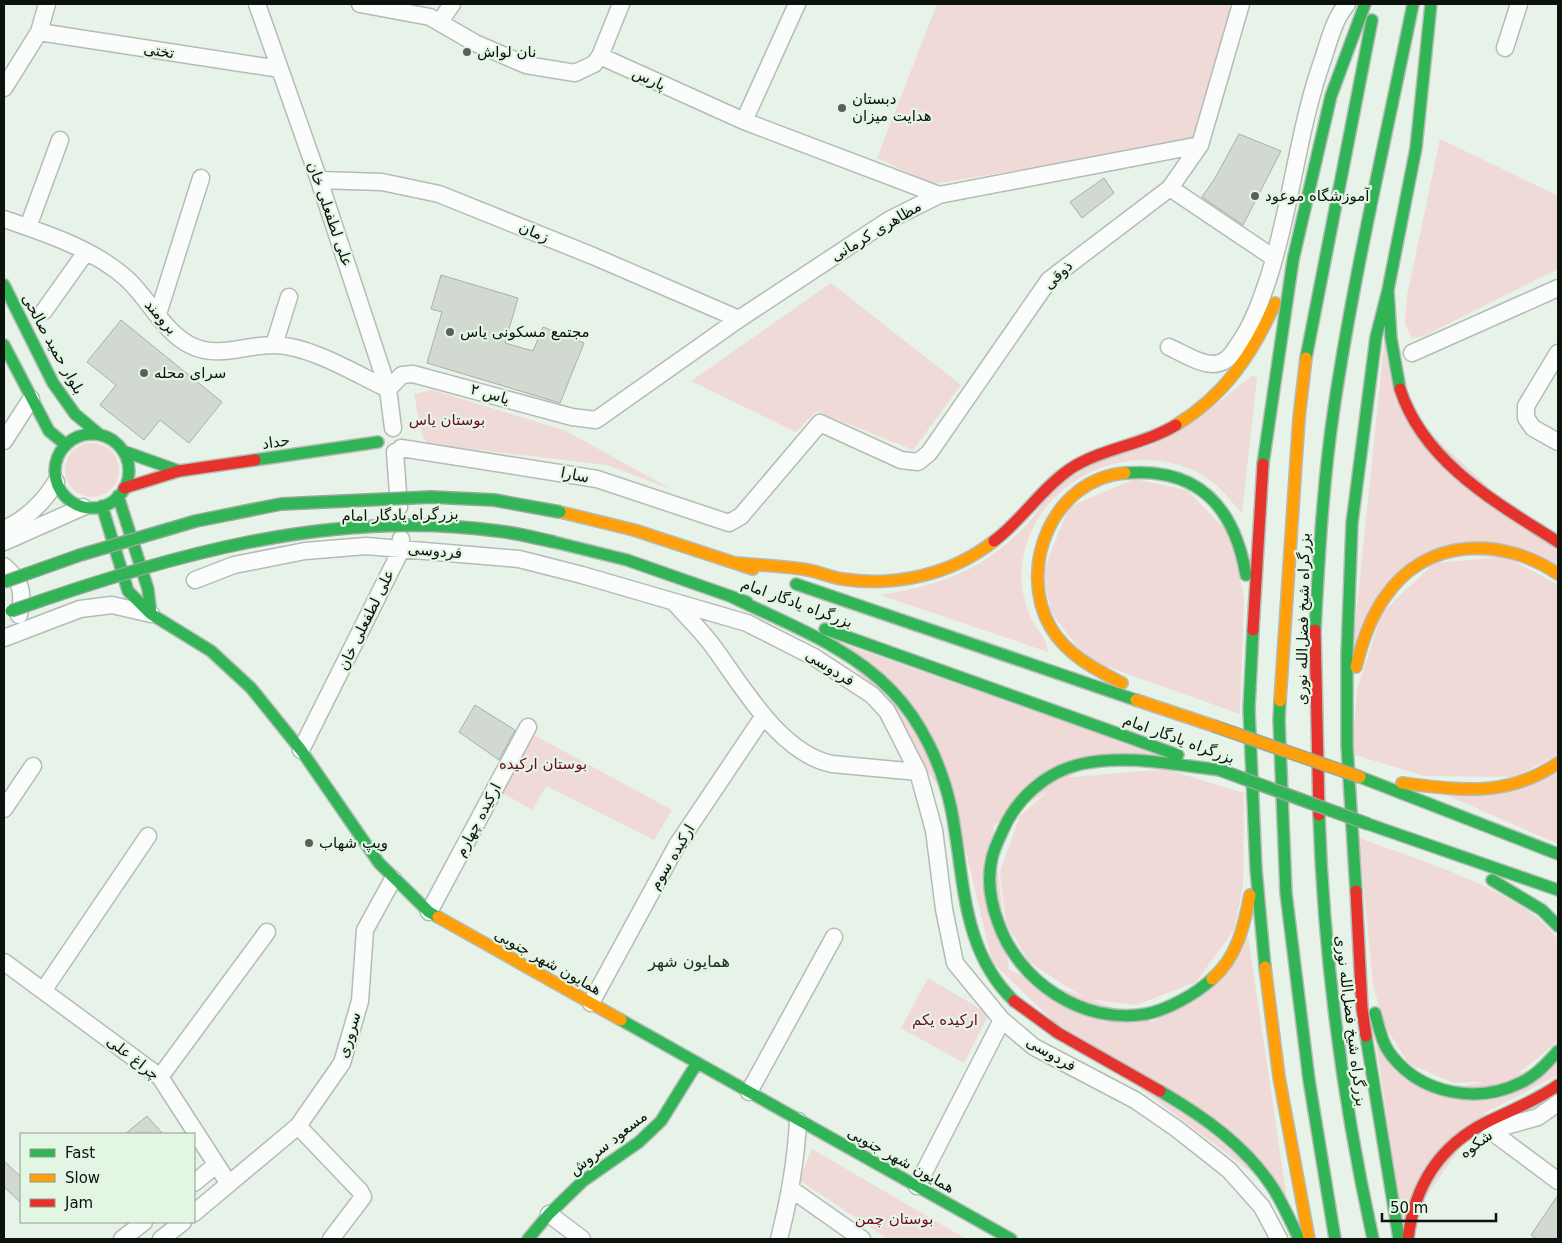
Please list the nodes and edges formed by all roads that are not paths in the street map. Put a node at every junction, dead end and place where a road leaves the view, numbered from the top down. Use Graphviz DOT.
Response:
graph roads {
  1 [pos="47,4"];
  2 [pos="257,4"];
  3 [pos="360,4"];
  4 [pos="452,4"];
  5 [pos="621,4"];
  6 [pos="797,4"];
  7 [pos="1241,4"];
  8 [pos="1347,4"];
  9 [pos="1365,4"];
  10 [pos="1376,4"];
  11 [pos="1413,4"];
  12 [pos="1431,4"];
  13 [pos="1519,4"];
  14 [pos="440,22"];
  15 [pos="39,32"];
  16 [pos="1505,48"];
  17 [pos="600,56"];
  18 [pos="280,69"];
  19 [pos="4,88"];
  20 [pos="744,121"];
  21 [pos="60,140"];
  22 [pos="1200,145"];
  23 [pos="201,178"];
  24 [pos="320,180"];
  25 [pos="1170,188"];
  26 [pos="939,195"];
  27 [pos="4,219"];
  28 [pos="28,227"];
  29 [pos="86,252"];
  30 [pos="1274,258"];
  31 [pos="1294,260"];
  32 [pos="4,285"];
  33 [pos="1558,288"];
  34 [pos="1388,290"];
  35 [pos="289,298"];
  36 [pos="44,311"];
  37 [pos="158,314"];
  38 [pos="739,319"];
  39 [pos="4,345"];
  40 [pos="274,345"];
  41 [pos="1169,347"];
  42 [pos="1412,353"];
  43 [pos="1558,353"];
  44 [pos="388,389"];
  45 [pos="31,399"];
  46 [pos="596,420"];
  47 [pos="393,428"];
  48 [pos="100,435"];
  49 [pos="4,441"];
  50 [pos="378,442"];
  51 [pos="1558,442"];
  52 [pos="66,445"];
  53 [pos="398,450"];
  54 [pos="123,452"];
  55 [pos="179,471"];
  56 [pos="56,482"];
  57 [pos="121,492"];
  58 [pos="102,506"];
  59 [pos="83,507"];
  60 [pos="741,516"];
  61 [pos="4,529"];
  62 [pos="4,542"];
  63 [pos="1558,542"];
  64 [pos="402,548"];
  65 [pos="735,563"];
  66 [pos="4,566"];
  67 [pos="1558,574"];
  68 [pos="195,580"];
  69 [pos="4,582"];
  70 [pos="730,596"];
  71 [pos="674,602"];
  72 [pos="7,613"];
  73 [pos="151,614"];
  74 [pos="1254,620"];
  75 [pos="7,637"];
  76 [pos="1348,703"];
  77 [pos="1169,710"];
  78 [pos="763,717"];
  79 [pos="528,727"];
  80 [pos="301,750"];
  81 [pos="1558,763"];
  82 [pos="33,766"];
  83 [pos="1220,770"];
  84 [pos="918,772"];
  85 [pos="1360,777"];
  86 [pos="4,809"];
  87 [pos="148,836"];
  88 [pos="1442,849"];
  89 [pos="1558,854"];
  90 [pos="1256,869"];
  91 [pos="393,879"];
  92 [pos="1558,890"];
  93 [pos="429,912"];
  94 [pos="1558,926"];
  95 [pos="267,932"];
  96 [pos="834,937"];
  97 [pos="4,962"];
  98 [pos="1361,962"];
  99 [pos="44,991"];
  100 [pos="591,1003"];
  101 [pos="1002,1020"];
  102 [pos="1558,1051"];
  103 [pos="697,1063"];
  104 [pos="160,1077"];
  105 [pos="1558,1085"];
  106 [pos="749,1092"];
  107 [pos="1558,1103"];
  108 [pos="798,1121"];
  109 [pos="298,1126"];
  110 [pos="1491,1131"];
  111 [pos="216,1165"];
  112 [pos="1558,1181"];
  113 [pos="195,1182"];
  114 [pos="229,1184"];
  115 [pos="918,1186"];
  116 [pos="792,1190"];
  117 [pos="195,1212"];
  118 [pos="549,1214"];
  119 [pos="1421,1217"];
  120 [pos="143,1223"];
  121 [pos="182,1223"];
  122 [pos="122,1239"];
  123 [pos="161,1239"];
  124 [pos="331,1239"];
  125 [pos="528,1239"];
  126 [pos="582,1239"];
  127 [pos="779,1239"];
  128 [pos="862,1239"];
  129 [pos="1011,1239"];
  130 [pos="1279,1239"];
  131 [pos="1299,1239"];
  132 [pos="1309,1239"];
  133 [pos="1335,1239"];
  134 [pos="1373,1239"];
  135 [pos="1399,1239"];
  136 [pos="1408,1239"];
  1 -- 15 [label="street"];
  2 -- 18 [label="street, علی لطفعلی خان"];
  3 -- 14 [label="street"];
  4 -- 14 [label="street"];
  5 -- 17 [label="street"];
  6 -- 20 [label="street"];
  7 -- 22 [label="street, ذوقی"];
  8 -- 30 [label="street"];
  9 -- 31 [label="main road"];
  10 -- 133 [label="main road, بزرگراه شیخ فضل‌الله نوری"];
  11 -- 134 [label="main road, بزرگراه شیخ فضل‌الله نوری"];
  12 -- 34 [label="main road"];
  13 -- 16 [label="street"];
  14 -- 17 [label="street"];
  15 -- 18 [label="street, تختی"];
  15 -- 19 [label="street"];
  17 -- 20 [label="street, پارس"];
  18 -- 24 [label="street, علی لطفعلی خان"];
  20 -- 26 [label="street, پارس"];
  21 -- 28 [label="street"];
  22 -- 25 [label="street, ذوقی"];
  22 -- 26 [label="street, مظاهری کرمانی"];
  23 -- 37 [label="street"];
  24 -- 38 [label="street, زمان"];
  24 -- 44 [label="street, علی لطفعلی خان"];
  25 -- 30 [label="street"];
  25 -- 60 [label="street, ذوقی"];
  26 -- 38 [label="street, مظاهری کرمانی"];
  27 -- 28 [label="street, برومند"];
  28 -- 29 [label="street, برومند"];
  29 -- 36 [label="street"];
  29 -- 37 [label="street, برومند"];
  30 -- 41 [label="street"];
  31 -- 65 [label="main road"];
  31 -- 74 [label="main road"];
  32 -- 48 [label="main road, بلوار حمید صالحی"];
  33 -- 42 [label="street"];
  34 -- 63 [label="main road"];
  34 -- 76 [label="main road"];
  35 -- 40 [label="street"];
  37 -- 40 [label="street, برومند"];
  38 -- 46 [label="street, مظاهری کرمانی"];
  39 -- 45 [label="main road"];
  40 -- 44 [label="street, برومند"];
  43 -- 51 [label="street"];
  44 -- 46 [label="street, یاس ۲"];
  44 -- 47 [label="street, علی لطفعلی خان"];
  45 -- 49 [label="street"];
  45 -- 52 [label="main road"];
  47 -- 50 [label="street"];
  47 -- 53 [label="street"];
  48 -- 52 [label="main road"];
  48 -- 54 [label="main road"];
  50 -- 53 [label="street"];
  50 -- 55 [label="main road, حداد"];
  52 -- 56 [label="main road"];
  53 -- 60 [label="street, سارا"];
  53 -- 64 [label="street"];
  54 -- 55 [label="main road"];
  54 -- 57 [label="main road"];
  55 -- 57 [label="main road, حداد"];
  56 -- 59 [label="main road"];
  56 -- 61 [label="street"];
  57 -- 58 [label="main road"];
  57 -- 73 [label="main road"];
  58 -- 59 [label="main road"];
  58 -- 73 [label="main road, همایون‌ شهر جنوبی"];
  59 -- 62 [label="street"];
  64 -- 68 [label="street, فردوسی"];
  64 -- 71 [label="street, فردوسی"];
  64 -- 80 [label="street, علی لطفعلی خان"];
  65 -- 69 [label="main road, بزرگراه یادگار امام, bridge"];
  65 -- 77 [label="main road, بزرگراه یادگار امام"];
  66 -- 75 [label="street"];
  67 -- 76 [label="main road"];
  70 -- 72 [label="main road, بزرگراه یادگار امام, bridge"];
  70 -- 83 [label="main road, بزرگراه یادگار امام"];
  70 -- 131 [label="main road"];
  71 -- 78 [label="street"];
  71 -- 84 [label="street, فردوسی"];
  73 -- 75 [label="street"];
  73 -- 80 [label="main road, همایون‌ شهر جنوبی"];
  74 -- 77 [label="main road"];
  74 -- 90 [label="main road"];
  76 -- 98 [label="main road"];
  77 -- 85 [label="main road, بزرگراه یادگار امام, bridge"];
  78 -- 84 [label="street"];
  78 -- 100 [label="street, ارکیده سوم"];
  79 -- 93 [label="street, ارکیده چهارم"];
  80 -- 91 [label="main road, همایون‌ شهر جنوبی"];
  81 -- 85 [label="main road"];
  82 -- 86 [label="street"];
  83 -- 88 [label="main road, بزرگراه یادگار امام, bridge"];
  83 -- 90 [label="main road"];
  84 -- 101 [label="street, فردوسی"];
  85 -- 89 [label="main road, بزرگراه یادگار امام"];
  87 -- 99 [label="street"];
  88 -- 92 [label="main road, بزرگراه یادگار امام"];
  88 -- 94 [label="main road"];
  90 -- 132 [label="main road"];
  91 -- 93 [label="main road, همایون‌ شهر جنوبی"];
  91 -- 109 [label="street, سروری"];
  93 -- 100 [label="main road, همایون‌ شهر جنوبی"];
  95 -- 104 [label="street"];
  96 -- 106 [label="street"];
  97 -- 99 [label="street, چراغ‌ علی"];
  98 -- 102 [label="main road"];
  98 -- 135 [label="main road"];
  99 -- 104 [label="street, چراغ‌ علی"];
  100 -- 103 [label="main road, همایون‌ شهر جنوبی"];
  101 -- 115 [label="street"];
  101 -- 130 [label="street, فردوسی"];
  103 -- 106 [label="main road, همایون‌ شهر جنوبی"];
  103 -- 118 [label="main road, مسعود سروش"];
  104 -- 111 [label="street, چراغ‌ علی"];
  105 -- 136 [label="main road"];
  106 -- 108 [label="main road, همایون‌ شهر جنوبی"];
  107 -- 110 [label="street, شکوه"];
  108 -- 115 [label="main road, همایون‌ شهر جنوبی"];
  108 -- 116 [label="street"];
  109 -- 114 [label="street, سروری"];
  109 -- 124 [label="street"];
  110 -- 112 [label="street"];
  110 -- 119 [label="street, شکوه"];
  111 -- 113 [label="street"];
  111 -- 114 [label="street, چراغ‌ علی"];
  114 -- 117 [label="street, سروری"];
  115 -- 129 [label="main road, همایون‌ شهر جنوبی"];
  116 -- 127 [label="street"];
  116 -- 128 [label="street"];
  118 -- 125 [label="main road, مسعود سروش"];
  118 -- 126 [label="street"];
  120 -- 122 [label="street"];
  121 -- 123 [label="street"];
}
